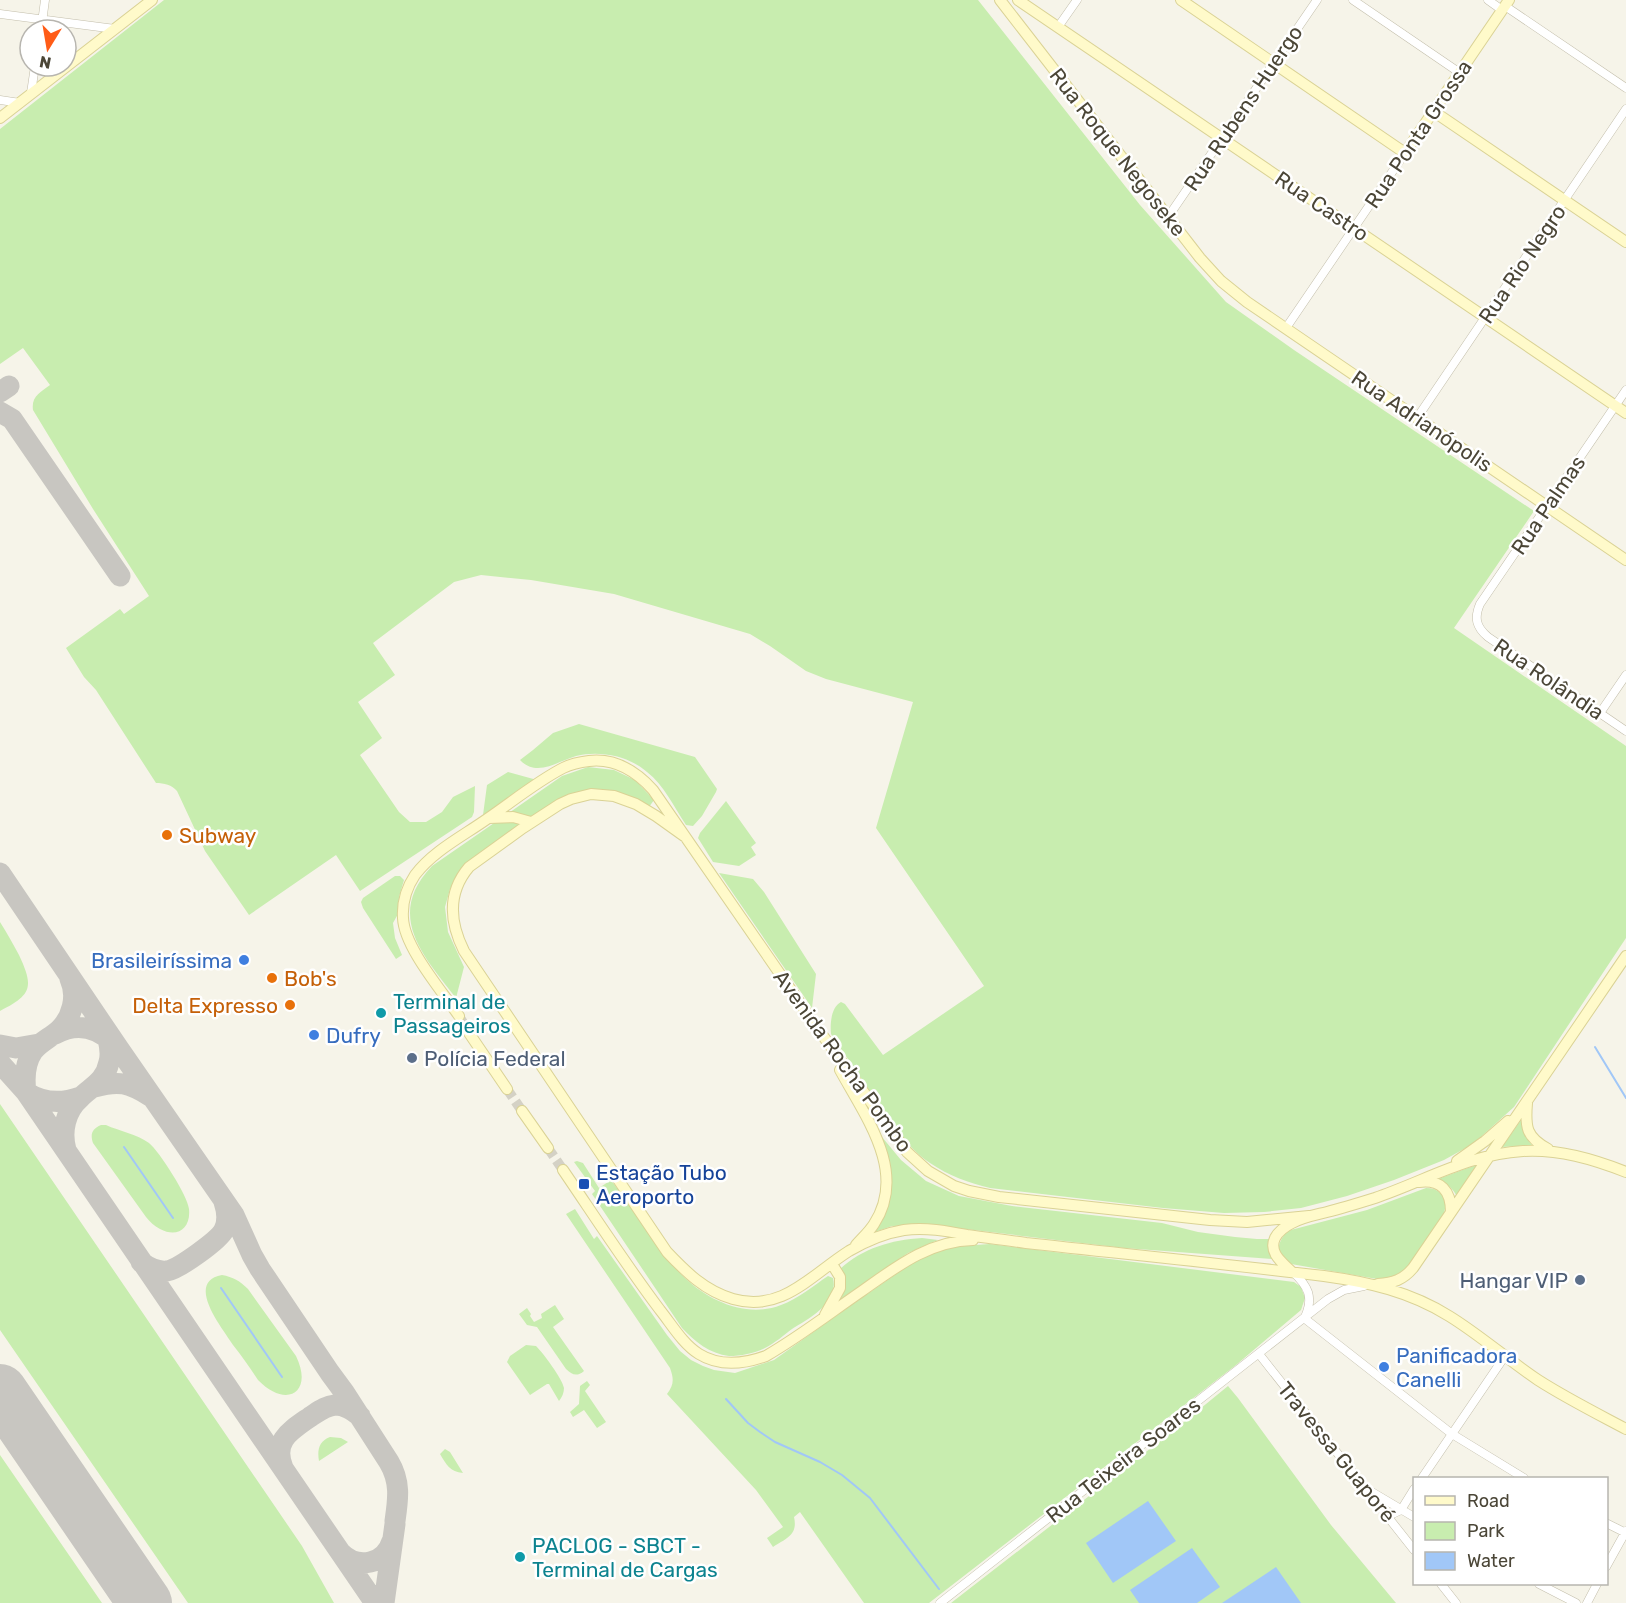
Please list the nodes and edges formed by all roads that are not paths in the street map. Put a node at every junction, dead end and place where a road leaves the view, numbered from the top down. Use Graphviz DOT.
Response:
graph roads {
  1 [pos="45,0"];
  2 [pos="152,0"];
  3 [pos="1000,0"];
  4 [pos="1077,0"];
  5 [pos="1180,0"];
  6 [pos="1317,0"];
  7 [pos="1353,0"];
  8 [pos="1488,0"];
  9 [pos="1022,3"];
  10 [pos="1505,5"];
  11 [pos="0,14"];
  12 [pos="28,18"];
  13 [pos="42,18"];
  14 [pos="1018,22"];
  15 [pos="78,24"];
  16 [pos="1058,27"];
  17 [pos="115,29"];
  18 [pos="1274,63"];
  19 [pos="1460,73"];
  20 [pos="34,78"];
  21 [pos="1626,88"];
  22 [pos="32,93"];
  23 [pos="0,100"];
  24 [pos="20,103"];
  25 [pos="1626,110"];
  26 [pos="1433,111"];
  27 [pos="0,118"];
  28 [pos="1222,138"];
  29 [pos="1405,153"];
  30 [pos="1564,200"];
  31 [pos="1168,217"];
  32 [pos="1354,228"];
  33 [pos="1626,242"];
  34 [pos="1221,281"];
  35 [pos="1485,317"];
  36 [pos="1286,328"];
  37 [pos="1626,390"];
  38 [pos="1615,405"];
  39 [pos="1626,413"];
  40 [pos="1417,418"];
  41 [pos="1547,506"];
  42 [pos="1626,560"];
  43 [pos="1476,622"];
  44 [pos="1626,675"];
  45 [pos="1600,713"];
  46 [pos="1626,731"];
  47 [pos="489,818"];
  48 [pos="531,822"];
  49 [pos="684,836"];
  50 [pos="1626,956"];
  51 [pos="459,1016"];
  52 [pos="818,1029"];
  53 [pos="469,1033"];
  54 [pos="507,1089"];
  55 [pos="1527,1101"];
  56 [pos="522,1111"];
  57 [pos="548,1148"];
  58 [pos="1551,1151"];
  59 [pos="1490,1155"];
  60 [pos="563,1170"];
  61 [pos="1443,1170"];
  62 [pos="1626,1172"];
  63 [pos="1415,1183"];
  64 [pos="1451,1212"];
  65 [pos="1309,1216"];
  66 [pos="1001,1240"];
  67 [pos="849,1251"];
  68 [pos="832,1264"];
  69 [pos="1293,1272"];
  70 [pos="1372,1284"];
  71 [pos="823,1318"];
  72 [pos="1304,1318"];
  73 [pos="1259,1354"];
  74 [pos="1505,1356"];
  75 [pos="1626,1429"];
  76 [pos="1452,1434"];
  77 [pos="1423,1477"];
  78 [pos="1521,1477"];
  79 [pos="1361,1484"];
  80 [pos="1413,1491"];
  81 [pos="1390,1504"];
  82 [pos="1401,1510"];
  83 [pos="1386,1514"];
  84 [pos="1413,1516"];
  85 [pos="1608,1524"];
  86 [pos="1626,1532"];
  87 [pos="1413,1549"];
  88 [pos="1608,1564"];
  89 [pos="1442,1585"];
  90 [pos="1541,1585"];
  91 [pos="1596,1585"];
  92 [pos="941,1603"];
  93 [pos="1456,1603"];
  94 [pos="1576,1603"];
  95 [pos="1587,1603"];
  1 -- 13 [label="street"];
  2 -- 17 [label="main road"];
  3 -- 14 [label="main road, Rua Roque Negoseke"];
  4 -- 16 [label="street"];
  5 -- 18 [label="main road"];
  6 -- 18 [label="street, Rua Rubens Huergo"];
  7 -- 19 [label="street"];
  8 -- 10 [label="street"];
  9 -- 14 [label="main road"];
  9 -- 16 [label="main road, Rua Castro"];
  10 -- 19 [label="main road, Rua Ponta Grossa"];
  10 -- 21 [label="street"];
  11 -- 12 [label="street"];
  14 -- 31 [label="main road, Rua Roque Negoseke"];
  15 -- 17 [label="street"];
  16 -- 28 [label="main road, Rua Castro"];
  17 -- 22 [label="main road"];
  18 -- 28 [label="street, Rua Rubens Huergo"];
  18 -- 29 [label="main road"];
  19 -- 26 [label="main road, Rua Ponta Grossa"];
  20 -- 22 [label="street"];
  22 -- 24 [label="main road"];
  23 -- 24 [label="street"];
  24 -- 27 [label="main road"];
  25 -- 30 [label="street, Rua Rio Negro"];
  26 -- 29 [label="main road, Rua Ponta Grossa"];
  26 -- 30 [label="main road"];
  28 -- 31 [label="street, Rua Rubens Huergo"];
  28 -- 32 [label="main road, Rua Castro"];
  29 -- 32 [label="street, Rua Ponta Grossa"];
  30 -- 33 [label="main road"];
  30 -- 35 [label="street, Rua Rio Negro"];
  31 -- 34 [label="main road, Rua Roque Negoseke"];
  32 -- 35 [label="main road, Rua Castro"];
  32 -- 36 [label="street, Rua Ponta Grossa"];
  34 -- 36 [label="main road, Rua Adrianópolis"];
  35 -- 38 [label="main road, Rua Castro"];
  35 -- 40 [label="street, Rua Rio Negro"];
  36 -- 40 [label="main road, Rua Adrianópolis"];
  37 -- 38 [label="street, Rua Palmas"];
  38 -- 39 [label="main road, Rua Castro"];
  38 -- 41 [label="street, Rua Palmas"];
  40 -- 41 [label="main road, Rua Adrianópolis"];
  41 -- 42 [label="main road, Rua Adrianópolis"];
  41 -- 43 [label="street, Rua Palmas"];
  43 -- 45 [label="street, Rua Rolândia"];
  44 -- 45 [label="street"];
  45 -- 46 [label="street, Rua Rolândia"];
  47 -- 48 [label="main road"];
  47 -- 49 [label="main road, Avenida Rocha Pombo"];
  47 -- 51 [label="main road, Avenida Rocha Pombo"];
  48 -- 49 [label="main road, Avenida Rocha Pombo"];
  48 -- 68 [label="main road, Avenida Rocha Pombo"];
  49 -- 52 [label="main road, Avenida Rocha Pombo"];
  50 -- 55 [label="main road, Rua Teixeira Soares"];
  52 -- 65 [label="main road, Avenida Rocha Pombo"];
  52 -- 67 [label="main road"];
  53 -- 54 [label="main road"];
  55 -- 58 [label="main road"];
  55 -- 59 [label="main road, Rua Teixeira Soares"];
  55 -- 61 [label="main road, Rua Teixeira Soares"];
  56 -- 57 [label="main road"];
  58 -- 59 [label="main road"];
  58 -- 62 [label="main road"];
  59 -- 61 [label="main road"];
  59 -- 64 [label="main road, Rua Teixeira Soares"];
  60 -- 71 [label="main road, Avenida Rocha Pombo"];
  61 -- 63 [label="main road"];
  63 -- 64 [label="main road"];
  63 -- 65 [label="main road"];
  64 -- 70 [label="main road, Rua Teixeira Soares"];
  65 -- 69 [label="main road"];
  66 -- 67 [label="main road, Avenida Rocha Pombo"];
  66 -- 69 [label="main road, Avenida Rocha Pombo"];
  66 -- 71 [label="main road, Avenida Rocha Pombo"];
  67 -- 68 [label="main road, Avenida Rocha Pombo"];
  68 -- 71 [label="main road"];
  69 -- 70 [label="main road, Avenida Rocha Pombo"];
  69 -- 72 [label="street"];
  70 -- 72 [label="street, Rua Teixeira Soares"];
  70 -- 74 [label="main road"];
  72 -- 73 [label="street, Rua Teixeira Soares"];
  72 -- 76 [label="street"];
  73 -- 79 [label="street, Travessa Guaporé"];
  73 -- 92 [label="street, Rua Teixeira Soares"];
  74 -- 75 [label="main road"];
  74 -- 76 [label="street"];
  76 -- 77 [label="street"];
  76 -- 78 [label="street"];
  79 -- 81 [label="street"];
  79 -- 83 [label="street, Travessa Guaporé"];
  80 -- 82 [label="street"];
  81 -- 82 [label="street"];
  81 -- 83 [label="street"];
  82 -- 83 [label="street"];
  82 -- 84 [label="street"];
  83 -- 87 [label="street, Travessa Guaporé"];
  85 -- 86 [label="street"];
  86 -- 88 [label="street"];
  89 -- 93 [label="street"];
  90 -- 94 [label="street"];
  91 -- 95 [label="street"];
}
